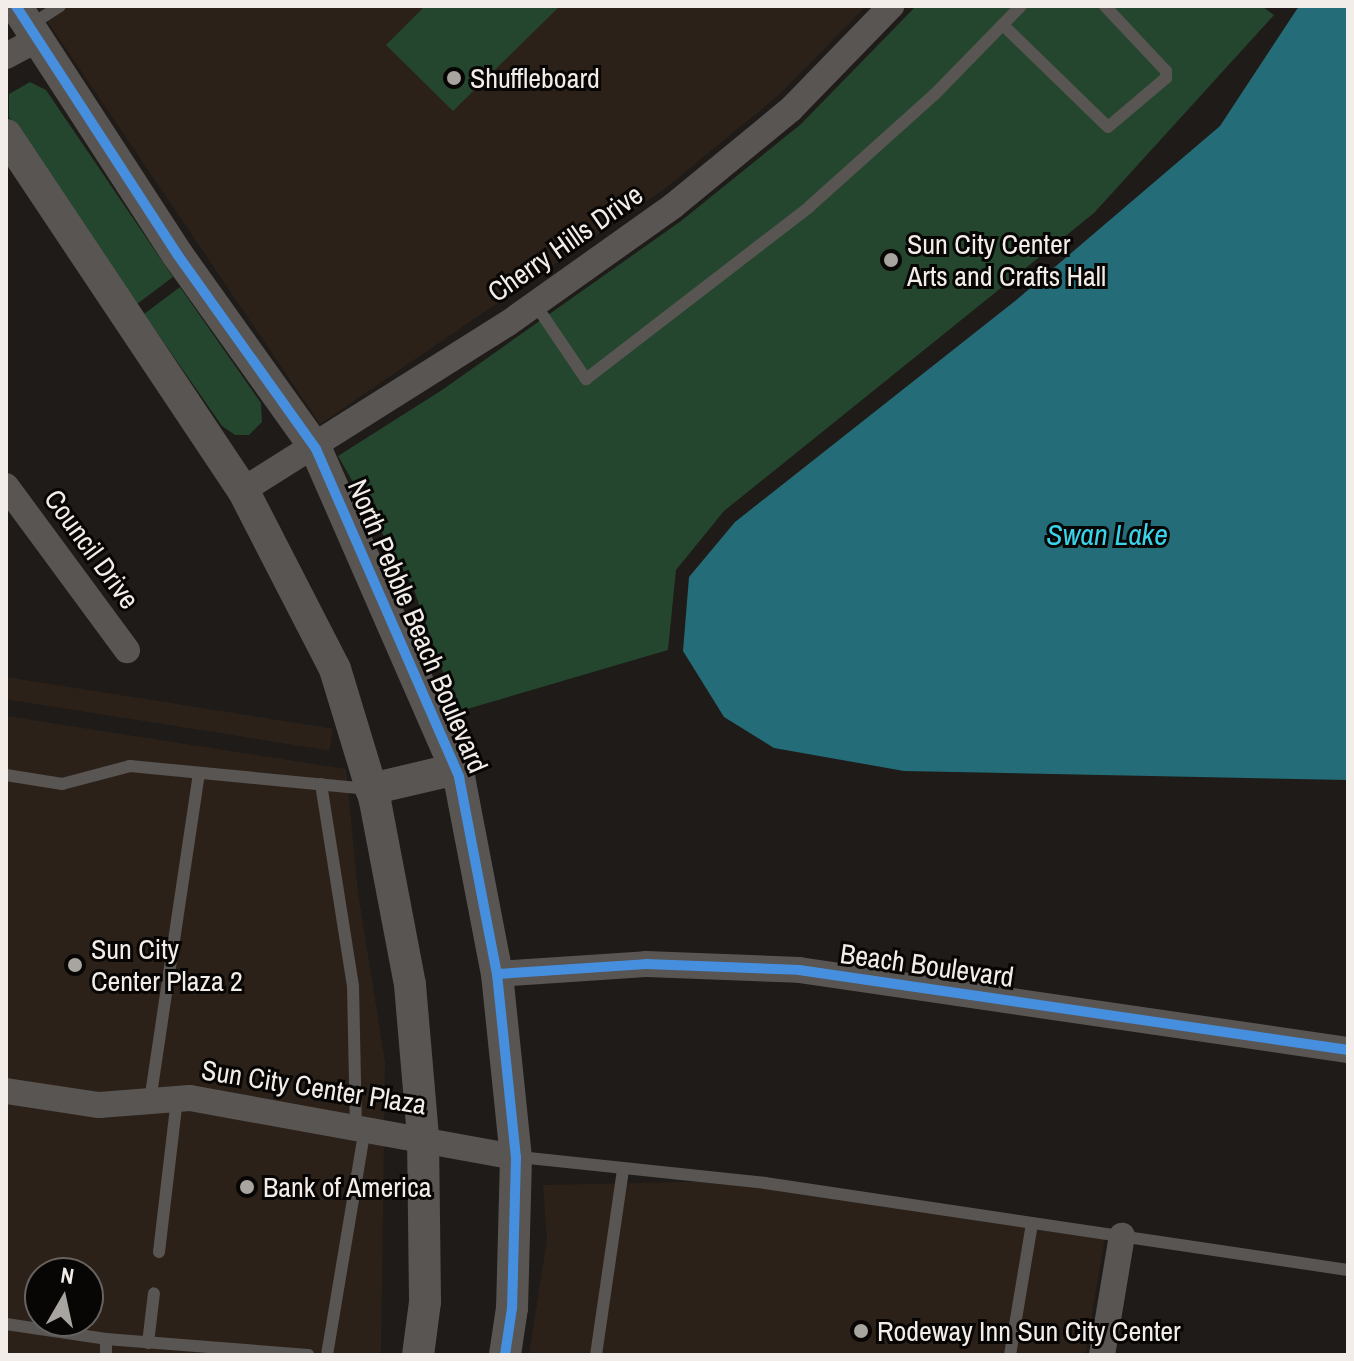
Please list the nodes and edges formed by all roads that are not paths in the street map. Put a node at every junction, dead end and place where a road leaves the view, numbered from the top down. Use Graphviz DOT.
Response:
graph roads {
  1 [pos="60,6"];
  2 [pos="891,6"];
  3 [pos="1021,6"];
  4 [pos="1105,6"];
  5 [pos="27,24"];
  6 [pos="1003,25"];
  7 [pos="6,56"];
  8 [pos="6,135"];
  9 [pos="535,304"];
  10 [pos="316,449"];
  11 [pos="6,486"];
  12 [pos="243,490"];
  13 [pos="127,650"];
  14 [pos="456,769"];
  15 [pos="199,773"];
  16 [pos="6,775"];
  17 [pos="321,784"];
  18 [pos="371,789"];
  19 [pos="497,974"];
  20 [pos="1348,1050"];
  21 [pos="6,1091"];
  22 [pos="177,1099"];
  23 [pos="150,1101"];
  24 [pos="360,1126"];
  25 [pos="423,1136"];
  26 [pos="516,1157"];
  27 [pos="623,1171"];
  28 [pos="1032,1224"];
  29 [pos="1122,1236"];
  30 [pos="159,1252"];
  31 [pos="1348,1270"];
  32 [pos="154,1293"];
  33 [pos="6,1324"];
  34 [pos="106,1339"];
  35 [pos="148,1343"];
  36 [pos="106,1355"];
  37 [pos="308,1355"];
  38 [pos="327,1355"];
  39 [pos="418,1355"];
  40 [pos="505,1355"];
  41 [pos="596,1355"];
  42 [pos="1010,1355"];
  43 [pos="1102,1355"];
  1 -- 5 [label="lane"];
  2 -- 9 [label="street, Cherry Hills Drive"];
  3 -- 6 [label="lane"];
  4 -- 6 [label="lane"];
  5 -- 7 [label="street"];
  5 -- 10 [label="street, North Pebble Beach Boulevard"];
  6 -- 9 [label="lane"];
  8 -- 12 [label="street"];
  9 -- 10 [label="street, Cherry Hills Drive"];
  10 -- 12 [label="street, Cherry Hills Drive"];
  10 -- 14 [label="street, North Pebble Beach Boulevard"];
  11 -- 13 [label="street, Council Drive"];
  12 -- 18 [label="street"];
  14 -- 18 [label="street"];
  14 -- 19 [label="street, North Pebble Beach Boulevard"];
  15 -- 16 [label="lane"];
  15 -- 17 [label="lane"];
  15 -- 23 [label="lane"];
  17 -- 18 [label="lane"];
  17 -- 24 [label="lane"];
  18 -- 25 [label="street"];
  19 -- 20 [label="street, Beach Boulevard"];
  19 -- 26 [label="street, North Pebble Beach Boulevard"];
  21 -- 23 [label="street, Sun City Center Plaza"];
  22 -- 23 [label="street, Sun City Center Plaza"];
  22 -- 24 [label="street, Sun City Center Plaza"];
  22 -- 30 [label="lane"];
  24 -- 25 [label="street, Sun City Center Plaza"];
  24 -- 38 [label="lane"];
  25 -- 26 [label="street, Sun City Center Plaza"];
  25 -- 39 [label="street"];
  26 -- 27 [label="lane"];
  26 -- 40 [label="street, North Pebble Beach Boulevard"];
  27 -- 28 [label="lane"];
  27 -- 41 [label="lane"];
  28 -- 29 [label="lane"];
  28 -- 42 [label="lane"];
  29 -- 31 [label="lane"];
  29 -- 43 [label="street"];
  32 -- 35 [label="lane"];
  33 -- 34 [label="lane"];
  34 -- 35 [label="lane"];
  34 -- 36 [label="lane"];
  35 -- 37 [label="lane"];
}
